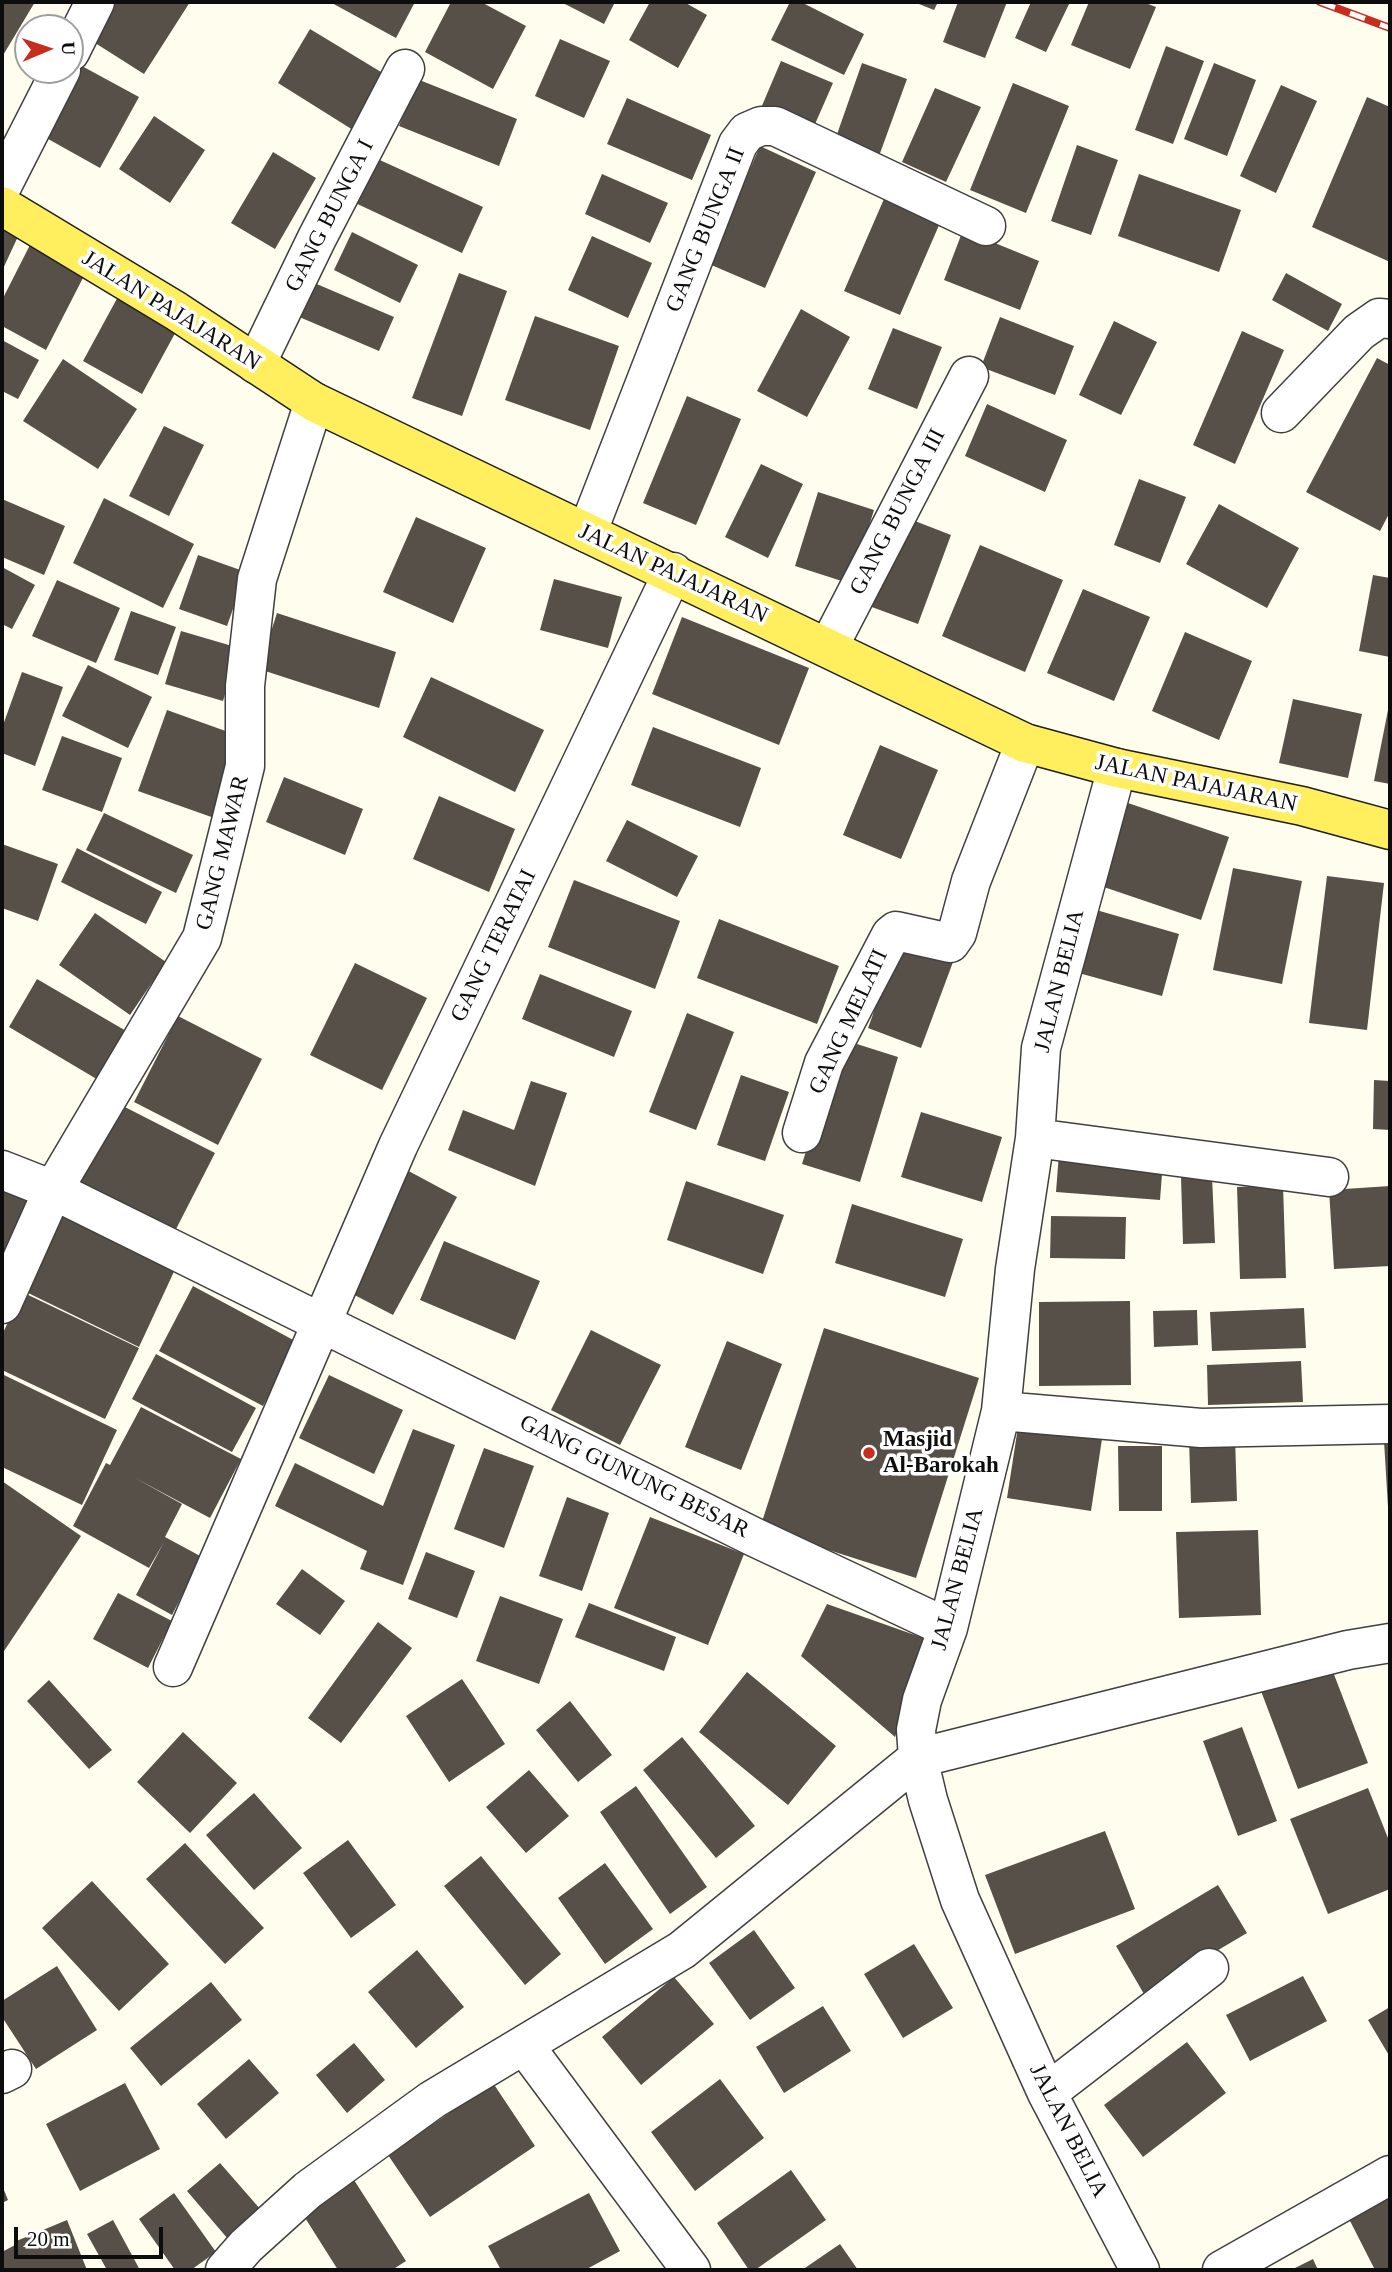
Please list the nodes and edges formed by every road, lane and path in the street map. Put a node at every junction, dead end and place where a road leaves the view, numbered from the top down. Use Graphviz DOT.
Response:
graph roads {
  1 [pos="95,2"];
  2 [pos="84,24"];
  3 [pos="405,69"];
  4 [pos="54,84"];
  5 [pos="2,187"];
  6 [pos="2,206"];
  7 [pos="986,226"];
  8 [pos="1390,319"];
  9 [pos="256,364"];
  10 [pos="968,376"];
  11 [pos="314,402"];
  12 [pos="1281,413"];
  13 [pos="587,533"];
  14 [pos="673,572"];
  15 [pos="828,648"];
  16 [pos="1025,743"];
  17 [pos="1116,768"];
  18 [pos="1390,830"];
  19 [pos="802,1133"];
  20 [pos="1035,1138"];
  21 [pos="2,1170"];
  22 [pos="1329,1177"];
  23 [pos="53,1190"];
  24 [pos="2,1304"];
  25 [pos="321,1323"];
  26 [pos="1001,1411"];
  27 [pos="1390,1424"];
  28 [pos="948,1628"];
  29 [pos="1390,1643"];
  30 [pos="173,1667"];
  31 [pos="918,1758"];
  32 [pos="1209,1968"];
  33 [pos="524,2045"];
  34 [pos="1047,2093"];
  35 [pos="1390,2175"];
  36 [pos="243,2262"];
  37 [pos="691,2270"];
  38 [pos="1140,2270"];
  39 [pos="1222,2270"];
  1 -- 2 [label="street"];
  3 -- 9 [label="street, GANG BUNGA I"];
  4 -- 5 [label="street"];
  6 -- 9 [label="main road, JALAN PAJAJARAN"];
  7 -- 13 [label="street, GANG BUNGA II"];
  8 -- 12 [label="street"];
  9 -- 11 [label="main road, JALAN PAJAJARAN"];
  10 -- 15 [label="street, GANG BUNGA III"];
  11 -- 13 [label="main road, JALAN PAJAJARAN"];
  11 -- 23 [label="street, GANG MAWAR"];
  13 -- 14 [label="main road, JALAN PAJAJARAN"];
  14 -- 15 [label="main road, JALAN PAJAJARAN"];
  14 -- 25 [label="street, GANG TERATAI"];
  15 -- 16 [label="main road, JALAN PAJAJARAN"];
  16 -- 17 [label="main road, JALAN PAJAJARAN"];
  16 -- 19 [label="street, GANG MELATI"];
  17 -- 18 [label="main road, JALAN PAJAJARAN"];
  17 -- 20 [label="street, JALAN BELIA"];
  20 -- 22 [label="street"];
  20 -- 26 [label="street, JALAN BELIA"];
  21 -- 23 [label="street, GANG GUNUNG BESAR"];
  23 -- 24 [label="street, GANG MAWAR"];
  23 -- 25 [label="street, GANG GUNUNG BESAR"];
  25 -- 28 [label="street, GANG GUNUNG BESAR"];
  25 -- 30 [label="street, GANG TERATAI"];
  26 -- 27 [label="street"];
  26 -- 28 [label="street, JALAN BELIA"];
  28 -- 31 [label="street, JALAN BELIA"];
  29 -- 31 [label="street"];
  31 -- 33 [label="street"];
  31 -- 34 [label="street, JALAN BELIA"];
  32 -- 34 [label="street"];
  33 -- 36 [label="street"];
  33 -- 37 [label="street"];
  34 -- 38 [label="street, JALAN BELIA"];
  35 -- 39 [label="street"];
}
